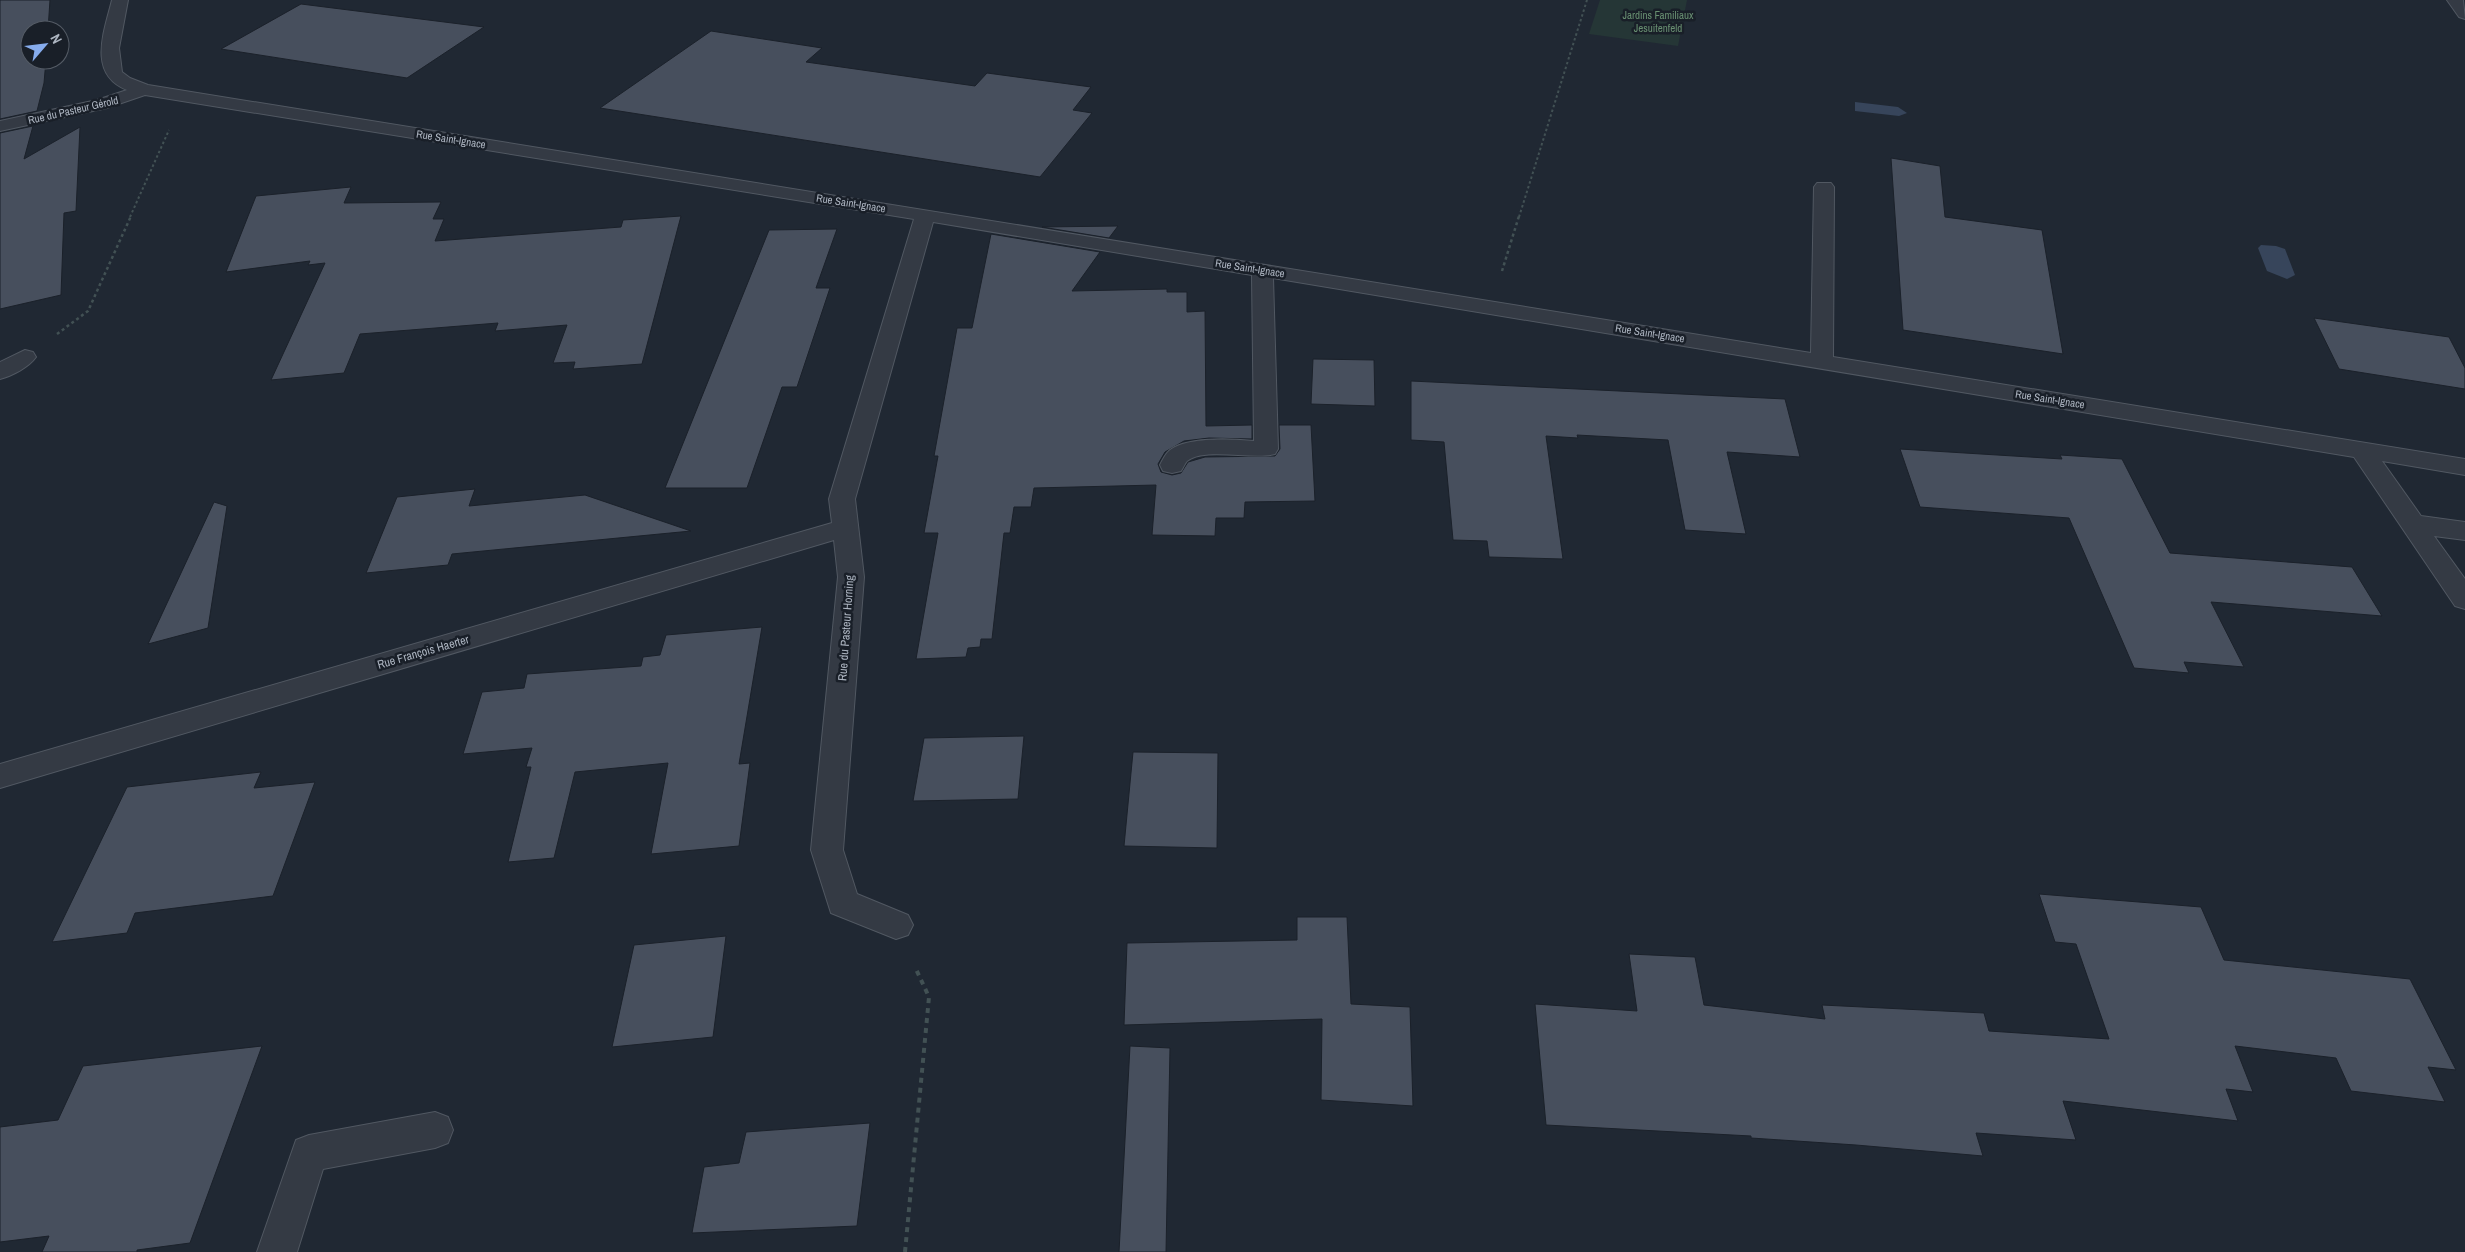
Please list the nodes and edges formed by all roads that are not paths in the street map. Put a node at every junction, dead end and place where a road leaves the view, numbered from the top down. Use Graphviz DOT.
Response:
graph roads {
  1 [pos="120,0"];
  2 [pos="2455,0"];
  3 [pos="2465,14"];
  4 [pos="144,90"];
  5 [pos="0,126"];
  6 [pos="1824,187"];
  7 [pos="925,215"];
  8 [pos="1262,270"];
  9 [pos="25,357"];
  10 [pos="1822,362"];
  11 [pos="0,372"];
  12 [pos="2361,449"];
  13 [pos="1172,465"];
  14 [pos="2465,467"];
  15 [pos="2413,524"];
  16 [pos="846,528"];
  17 [pos="2465,531"];
  18 [pos="2465,599"];
  19 [pos="0,776"];
  20 [pos="896,925"];
  21 [pos="435,1130"];
  22 [pos="277,1252"];
  1 -- 4 [label="street, Rue Saint-Ignace"];
  2 -- 3 [label="street"];
  4 -- 5 [label="street, Rue du Pasteur Gérold"];
  4 -- 7 [label="street, Rue Saint-Ignace"];
  6 -- 10 [label="street"];
  7 -- 8 [label="street, Rue Saint-Ignace"];
  7 -- 16 [label="street, Rue du Pasteur Horning"];
  8 -- 10 [label="street, Rue Saint-Ignace"];
  8 -- 13 [label="street"];
  9 -- 11 [label="street"];
  10 -- 12 [label="street, Rue Saint-Ignace"];
  12 -- 14 [label="street, Rue Saint-Ignace"];
  12 -- 15 [label="street"];
  15 -- 17 [label="street"];
  15 -- 18 [label="street"];
  16 -- 19 [label="street, Rue François Haerter"];
  16 -- 20 [label="street, Rue du Pasteur Horning"];
  21 -- 22 [label="street"];
}
